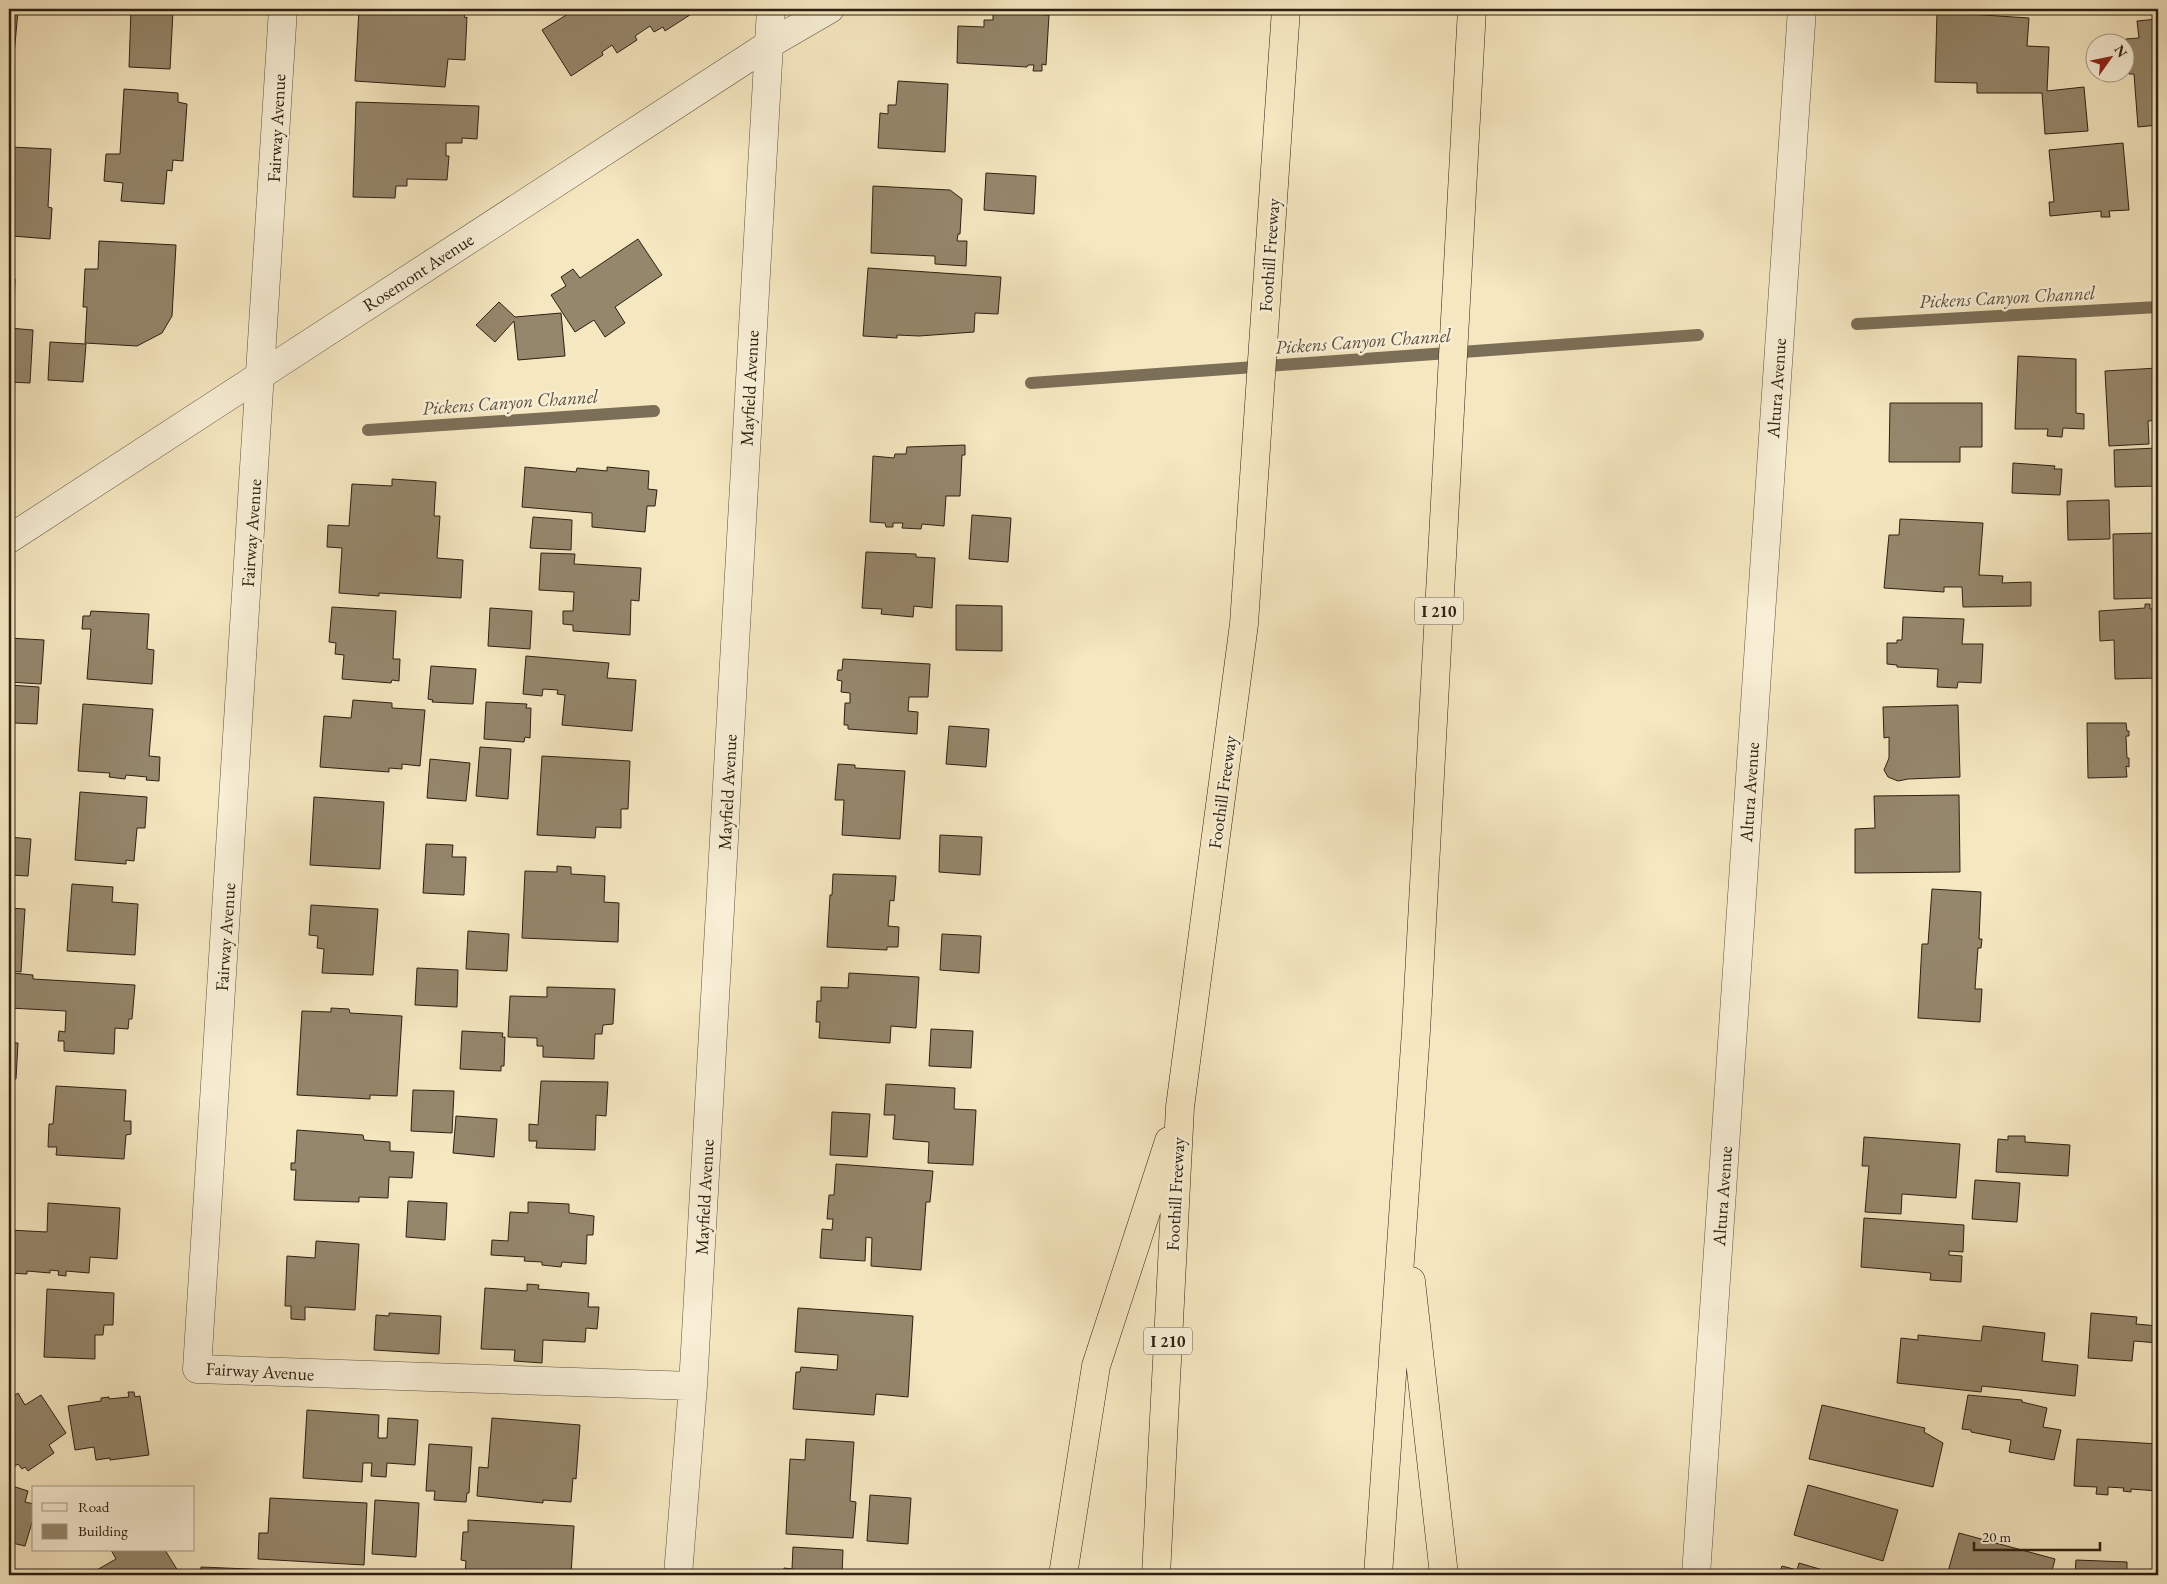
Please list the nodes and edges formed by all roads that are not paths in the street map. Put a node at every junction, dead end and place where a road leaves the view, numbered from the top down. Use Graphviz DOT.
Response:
graph roads {
  1 [pos="283,9"];
  2 [pos="771,9"];
  3 [pos="830,9"];
  4 [pos="1286,9"];
  5 [pos="1472,9"];
  6 [pos="1802,9"];
  7 [pos="768,45"];
  8 [pos="261,374"];
  9 [pos="9,539"];
  10 [pos="1180,1106"];
  11 [pos="1403,1213"];
  12 [pos="694,1386"];
  13 [pos="678,1575"];
  14 [pos="1063,1575"];
  15 [pos="1156,1575"];
  16 [pos="1378,1575"];
  17 [pos="1444,1575"];
  18 [pos="1696,1575"];
  1 -- 8 [label="street, Fairway Avenue"];
  2 -- 7 [label="street, Mayfield Avenue"];
  3 -- 7 [label="street, Rosemont Avenue"];
  4 -- 10 [label="highway, Foothill Freeway / I 210"];
  5 -- 11 [label="highway, I 210"];
  6 -- 18 [label="street, Altura Avenue"];
  7 -- 8 [label="street, Rosemont Avenue"];
  7 -- 12 [label="street, Mayfield Avenue"];
  8 -- 9 [label="street, Rosemont Avenue"];
  8 -- 12 [label="street, Fairway Avenue"];
  10 -- 14 [label="highway"];
  10 -- 15 [label="highway, Foothill Freeway / I 210"];
  11 -- 16 [label="highway, I 210"];
  11 -- 17 [label="highway"];
  12 -- 13 [label="street, Mayfield Avenue"];
}
